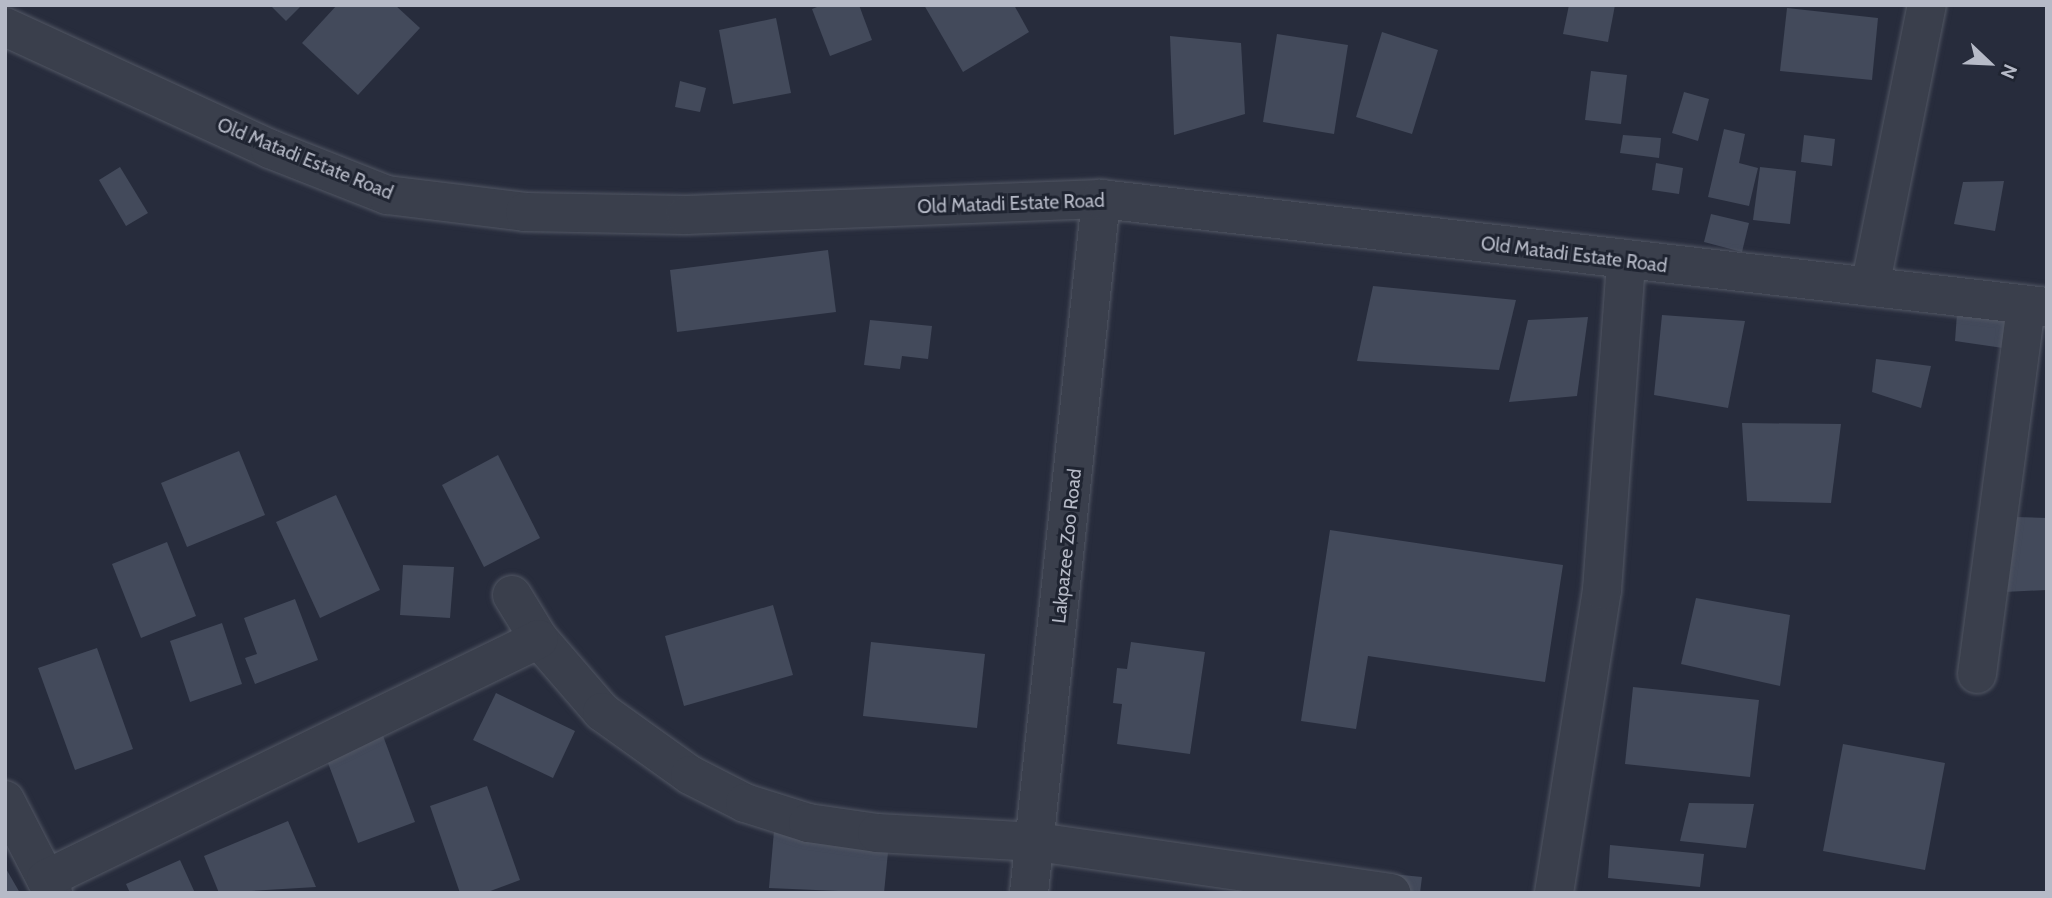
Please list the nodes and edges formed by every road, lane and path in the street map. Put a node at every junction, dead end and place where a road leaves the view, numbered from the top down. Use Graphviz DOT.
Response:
graph roads {
  1 [pos="1927,5"];
  2 [pos="5,27"];
  3 [pos="1101,199"];
  4 [pos="1626,261"];
  5 [pos="1870,287"];
  6 [pos="2037,307"];
  7 [pos="512,596"];
  8 [pos="539,639"];
  9 [pos="1977,674"];
  10 [pos="5,800"];
  11 [pos="1037,842"];
  12 [pos="50,886"];
  13 [pos="1029,893"];
  14 [pos="1391,893"];
  15 [pos="1554,893"];
  1 -- 5 [label="street"];
  2 -- 3 [label="street, Old Matadi Estate Road"];
  3 -- 4 [label="street, Old Matadi Estate Road"];
  3 -- 11 [label="street, Lakpazee Zoo Road"];
  4 -- 5 [label="street, Old Matadi Estate Road"];
  4 -- 15 [label="street"];
  5 -- 6 [label="street, Old Matadi Estate Road"];
  6 -- 9 [label="street"];
  7 -- 8 [label="street"];
  8 -- 11 [label="street"];
  8 -- 12 [label="street"];
  10 -- 12 [label="street"];
  11 -- 13 [label="street, Lakpazee Zoo Road"];
  11 -- 14 [label="street"];
}
